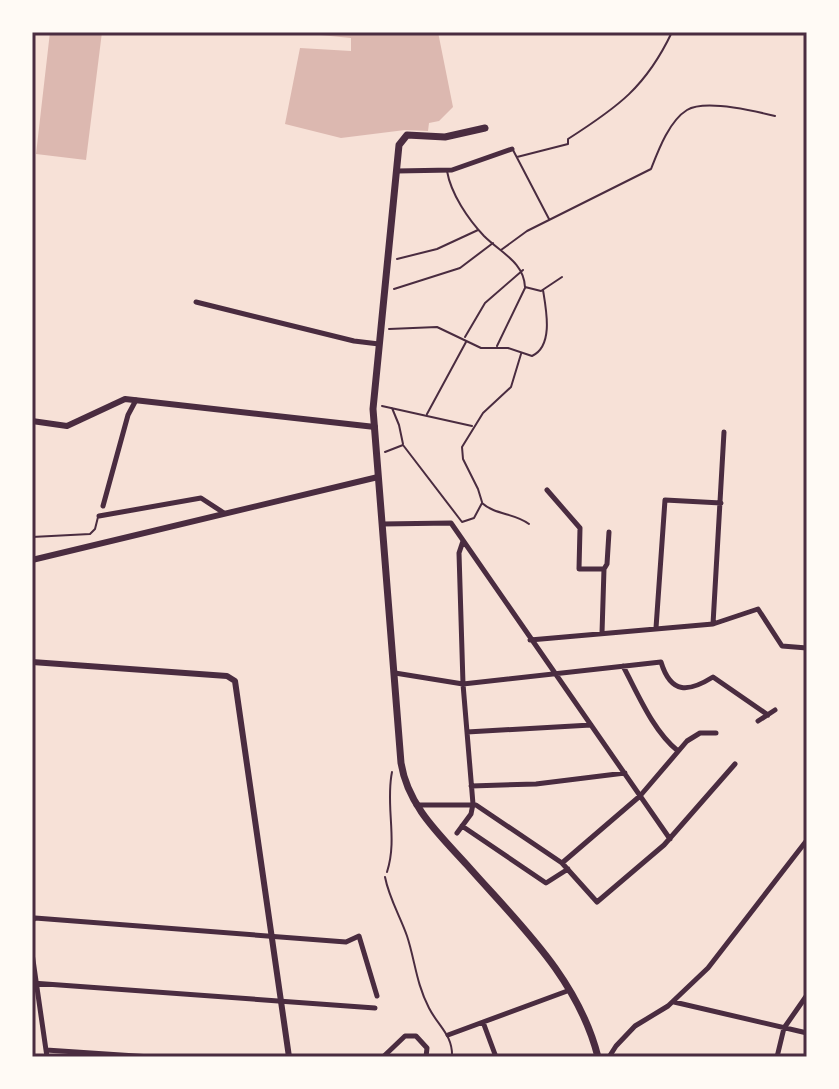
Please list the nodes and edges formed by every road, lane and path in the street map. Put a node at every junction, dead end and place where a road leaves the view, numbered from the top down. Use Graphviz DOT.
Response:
graph roads {
  1 [pos="672,32"];
  2 [pos="775,116"];
  3 [pos="485,128"];
  4 [pos="512,149"];
  5 [pos="517,157"];
  6 [pos="397,171"];
  7 [pos="447,171"];
  8 [pos="550,220"];
  9 [pos="479,230"];
  10 [pos="493,243"];
  11 [pos="501,250"];
  12 [pos="397,259"];
  13 [pos="523,270"];
  14 [pos="562,277"];
  15 [pos="525,287"];
  16 [pos="394,289"];
  17 [pos="543,290"];
  18 [pos="196,302"];
  19 [pos="389,329"];
  20 [pos="466,339"];
  21 [pos="379,344"];
  22 [pos="496,348"];
  23 [pos="522,353"];
  24 [pos="136,400"];
  25 [pos="382,406"];
  26 [pos="392,407"];
  27 [pos="427,415"];
  28 [pos="32,421"];
  29 [pos="473,426"];
  30 [pos="375,427"];
  31 [pos="724,432"];
  32 [pos="403,445"];
  33 [pos="385,452"];
  34 [pos="378,477"];
  35 [pos="547,490"];
  36 [pos="482,503"];
  37 [pos="721,503"];
  38 [pos="103,506"];
  39 [pos="224,513"];
  40 [pos="99,516"];
  41 [pos="382,524"];
  42 [pos="529,524"];
  43 [pos="609,532"];
  44 [pos="32,537"];
  45 [pos="463,541"];
  46 [pos="32,560"];
  47 [pos="604,569"];
  48 [pos="713,624"];
  49 [pos="656,628"];
  50 [pos="602,633"];
  51 [pos="530,640"];
  52 [pos="807,648"];
  53 [pos="32,662"];
  54 [pos="623,666"];
  55 [pos="395,673"];
  56 [pos="555,674"];
  57 [pos="463,684"];
  58 [pos="775,710"];
  59 [pos="768,715"];
  60 [pos="758,721"];
  61 [pos="592,725"];
  62 [pos="467,732"];
  63 [pos="716,733"];
  64 [pos="678,751"];
  65 [pos="735,764"];
  66 [pos="401,767"];
  67 [pos="625,773"];
  68 [pos="471,786"];
  69 [pos="640,796"];
  70 [pos="473,804"];
  71 [pos="416,805"];
  72 [pos="462,826"];
  73 [pos="457,833"];
  74 [pos="670,839"];
  75 [pos="807,840"];
  76 [pos="562,863"];
  77 [pos="568,869"];
  78 [pos="385,877"];
  79 [pos="32,921"];
  80 [pos="271,937"];
  81 [pos="32,953"];
  82 [pos="34,984"];
  83 [pos="571,990"];
  84 [pos="807,995"];
  85 [pos="377,996"];
  86 [pos="281,1001"];
  87 [pos="673,1002"];
  88 [pos="375,1008"];
  89 [pos="483,1022"];
  90 [pos="784,1028"];
  91 [pos="807,1033"];
  92 [pos="448,1035"];
  93 [pos="46,1054"];
  94 [pos="151,1057"];
  95 [pos="289,1057"];
  96 [pos="383,1057"];
  97 [pos="426,1057"];
  98 [pos="452,1057"];
  99 [pos="496,1057"];
  100 [pos="598,1057"];
  101 [pos="609,1057"];
  102 [pos="777,1057"];
  1 -- 5 [label="lane"];
  2 -- 8 [label="lane"];
  3 -- 6 [label="main road"];
  4 -- 5 [label="lane"];
  4 -- 7 [label="street"];
  5 -- 8 [label="lane"];
  6 -- 7 [label="street"];
  6 -- 21 [label="main road"];
  7 -- 9 [label="lane"];
  8 -- 11 [label="lane"];
  9 -- 10 [label="lane"];
  9 -- 12 [label="lane"];
  10 -- 11 [label="lane"];
  10 -- 16 [label="lane"];
  11 -- 13 [label="lane"];
  13 -- 15 [label="lane"];
  13 -- 20 [label="lane"];
  14 -- 17 [label="lane"];
  15 -- 17 [label="lane"];
  15 -- 22 [label="lane"];
  17 -- 23 [label="lane"];
  18 -- 21 [label="street"];
  19 -- 20 [label="lane"];
  20 -- 22 [label="lane"];
  20 -- 27 [label="lane"];
  21 -- 30 [label="main road"];
  22 -- 23 [label="lane"];
  23 -- 29 [label="lane"];
  24 -- 28 [label="street"];
  24 -- 30 [label="street"];
  24 -- 38 [label="street"];
  25 -- 26 [label="lane"];
  26 -- 27 [label="lane"];
  26 -- 32 [label="lane"];
  27 -- 29 [label="lane"];
  29 -- 36 [label="lane"];
  30 -- 34 [label="main road"];
  31 -- 37 [label="street"];
  32 -- 33 [label="lane"];
  32 -- 36 [label="lane"];
  34 -- 39 [label="street"];
  34 -- 41 [label="main road"];
  35 -- 47 [label="street"];
  36 -- 42 [label="lane"];
  37 -- 48 [label="street"];
  37 -- 49 [label="street"];
  39 -- 40 [label="street"];
  39 -- 46 [label="street"];
  40 -- 44 [label="lane"];
  41 -- 45 [label="street"];
  41 -- 55 [label="main road"];
  43 -- 47 [label="street"];
  45 -- 51 [label="street"];
  45 -- 57 [label="street"];
  47 -- 50 [label="street"];
  48 -- 49 [label="street"];
  48 -- 52 [label="street"];
  49 -- 50 [label="street"];
  50 -- 51 [label="street"];
  51 -- 56 [label="street"];
  53 -- 80 [label="street"];
  54 -- 56 [label="street"];
  54 -- 59 [label="street"];
  54 -- 64 [label="street"];
  55 -- 57 [label="street"];
  55 -- 66 [label="main road"];
  56 -- 57 [label="street"];
  56 -- 61 [label="street"];
  57 -- 62 [label="street"];
  58 -- 59 [label="street"];
  59 -- 60 [label="street"];
  61 -- 62 [label="street"];
  61 -- 67 [label="street"];
  62 -- 68 [label="street"];
  63 -- 64 [label="street"];
  64 -- 69 [label="street"];
  65 -- 74 [label="street"];
  66 -- 71 [label="main road"];
  66 -- 78 [label="path"];
  67 -- 68 [label="street"];
  67 -- 69 [label="street"];
  68 -- 70 [label="street"];
  69 -- 74 [label="street"];
  69 -- 76 [label="street"];
  70 -- 71 [label="street"];
  70 -- 72 [label="street"];
  70 -- 76 [label="street"];
  71 -- 83 [label="main road"];
  72 -- 73 [label="street"];
  72 -- 77 [label="street"];
  74 -- 77 [label="street"];
  75 -- 87 [label="street"];
  76 -- 77 [label="street"];
  78 -- 92 [label="lane"];
  79 -- 80 [label="street"];
  80 -- 85 [label="street"];
  80 -- 86 [label="street"];
  81 -- 82 [label="street"];
  82 -- 86 [label="street"];
  82 -- 93 [label="street"];
  83 -- 89 [label="street"];
  83 -- 100 [label="main road"];
  84 -- 90 [label="street"];
  86 -- 88 [label="street"];
  86 -- 95 [label="street"];
  87 -- 90 [label="street"];
  87 -- 101 [label="street"];
  89 -- 92 [label="street"];
  89 -- 99 [label="street"];
  90 -- 91 [label="street"];
  90 -- 102 [label="street"];
  92 -- 98 [label="lane"];
  93 -- 94 [label="street"];
  96 -- 97 [label="street"];
}
